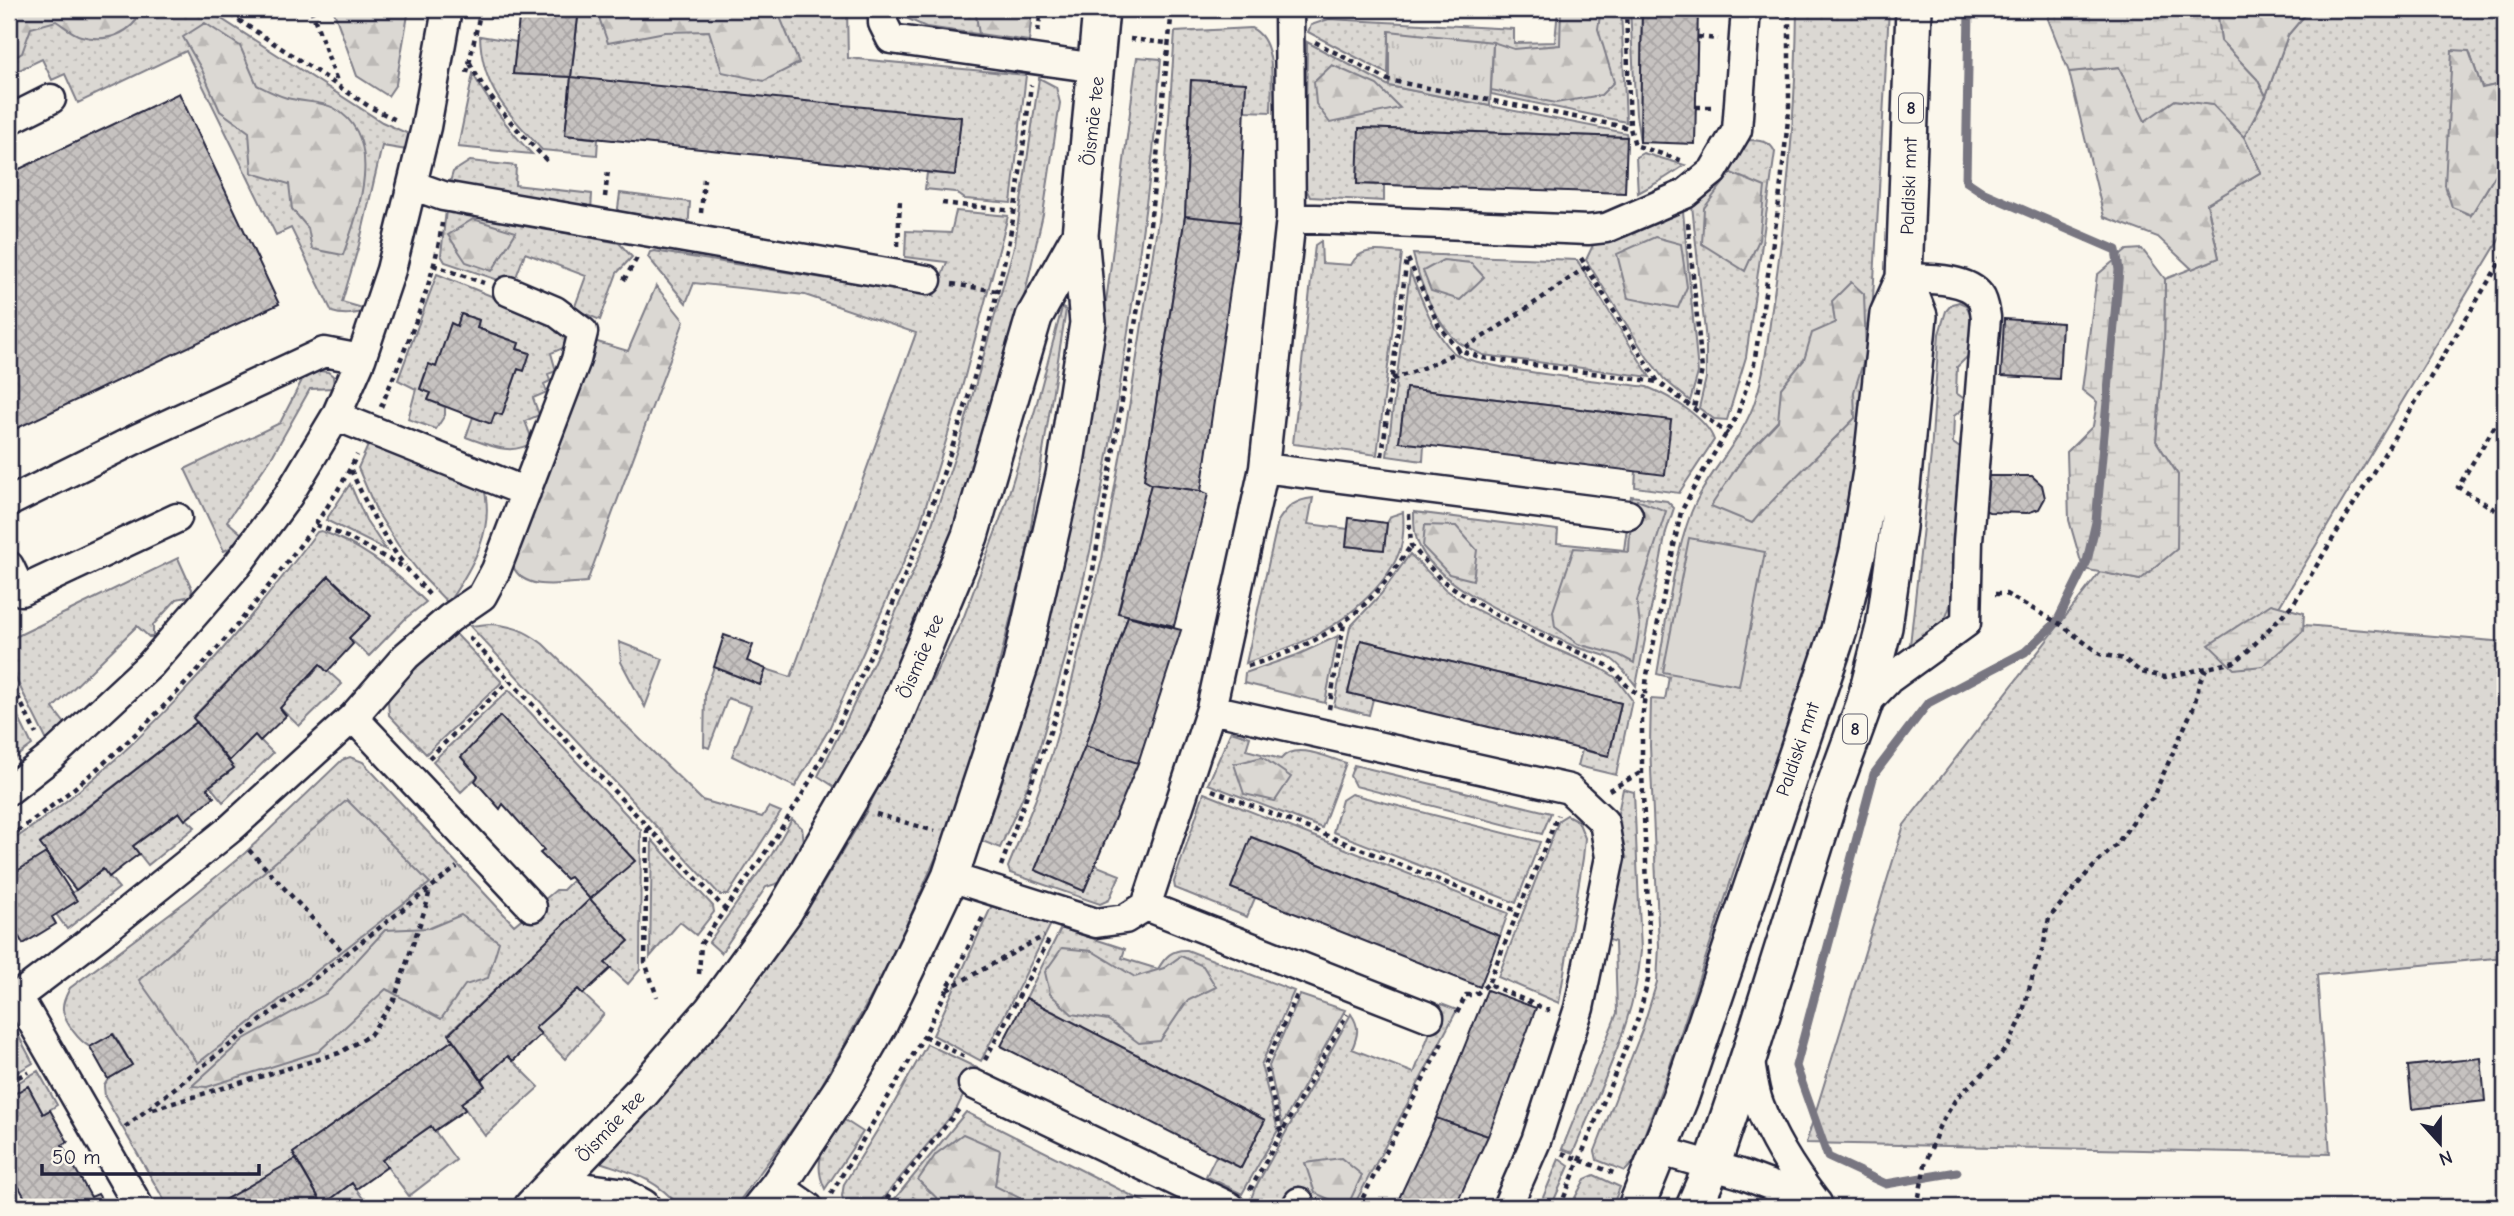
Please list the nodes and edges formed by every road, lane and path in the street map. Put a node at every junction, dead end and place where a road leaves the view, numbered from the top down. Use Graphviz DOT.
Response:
graph roads {
  1 [pos="222,9"];
  2 [pos="311,9"];
  3 [pos="447,9"];
  4 [pos="883,9"];
  5 [pos="1041,9"];
  6 [pos="1101,9"];
  7 [pos="1626,9"];
  8 [pos="1746,9"];
  9 [pos="1789,9"];
  10 [pos="1914,9"];
  11 [pos="1289,19"];
  12 [pos="1698,37"];
  13 [pos="1725,40"];
  14 [pos="1034,59"];
  15 [pos="470,62"];
  16 [pos="1097,68"];
  17 [pos="339,85"];
  18 [pos="51,99"];
  19 [pos="9,120"];
  20 [pos="426,127"];
  21 [pos="1630,128"];
  22 [pos="550,164"];
  23 [pos="1693,164"];
  24 [pos="412,185"];
  25 [pos="1685,194"];
  26 [pos="900,198"];
  27 [pos="942,203"];
  28 [pos="1014,211"];
  29 [pos="1291,218"];
  30 [pos="1406,222"];
  31 [pos="1566,229"];
  32 [pos="1080,234"];
  33 [pos="639,254"];
  34 [pos="2505,254"];
  35 [pos="1407,258"];
  36 [pos="433,265"];
  37 [pos="1586,267"];
  38 [pos="898,275"];
  39 [pos="1904,278"];
  40 [pos="624,280"];
  41 [pos="927,280"];
  42 [pos="508,291"];
  43 [pos="997,291"];
  44 [pos="1458,350"];
  45 [pos="361,359"];
  46 [pos="1392,379"];
  47 [pos="1658,382"];
  48 [pos="1694,408"];
  49 [pos="2505,409"];
  50 [pos="336,416"];
  51 [pos="1728,434"];
  52 [pos="1264,468"];
  53 [pos="350,469"];
  54 [pos="1378,483"];
  55 [pos="526,492"];
  56 [pos="9,502"];
  57 [pos="1628,515"];
  58 [pos="2505,516"];
  59 [pos="177,518"];
  60 [pos="316,525"];
  61 [pos="1411,545"];
  62 [pos="9,566"];
  63 [pos="407,569"];
  64 [pos="1967,592"];
  65 [pos="450,618"];
  66 [pos="1344,624"];
  67 [pos="2206,668"];
  68 [pos="1220,669"];
  69 [pos="509,681"];
  70 [pos="1644,698"];
  71 [pos="1864,705"];
  72 [pos="1211,709"];
  73 [pos="1329,710"];
  74 [pos="353,717"];
  75 [pos="427,760"];
  76 [pos="1642,772"];
  77 [pos="1187,781"];
  78 [pos="808,784"];
  79 [pos="9,790"];
  80 [pos="1577,796"];
  81 [pos="847,803"];
  82 [pos="647,827"];
  83 [pos="230,830"];
  84 [pos="962,841"];
  85 [pos="479,850"];
  86 [pos="950,877"];
  87 [pos="430,888"];
  88 [pos="1146,906"];
  89 [pos="532,907"];
  90 [pos="725,909"];
  91 [pos="1517,911"];
  92 [pos="1054,931"];
  93 [pos="345,954"];
  94 [pos="1309,968"];
  95 [pos="699,978"];
  96 [pos="1488,984"];
  97 [pos="1361,989"];
  98 [pos="946,990"];
  99 [pos="657,997"];
  100 [pos="13,1000"];
  101 [pos="1561,1015"];
  102 [pos="1443,1024"];
  103 [pos="1749,1056"];
  104 [pos="30,1071"];
  105 [pos="9,1083"];
  106 [pos="972,1084"];
  107 [pos="149,1110"];
  108 [pos="1281,1132"];
  109 [pos="1536,1141"];
  110 [pos="102,1143"];
  111 [pos="1661,1151"];
  112 [pos="1580,1160"];
  113 [pos="1712,1166"];
  114 [pos="1618,1174"];
  115 [pos="770,1197"];
  116 [pos="537,1202"];
  117 [pos="1237,1203"];
  118 [pos="1814,1206"];
  119 [pos="139,1207"];
  120 [pos="642,1207"];
  121 [pos="808,1207"];
  122 [pos="1358,1207"];
  123 [pos="1507,1207"];
  124 [pos="1560,1207"];
  125 [pos="1636,1207"];
  126 [pos="1694,1207"];
  127 [pos="1917,1207"];
  1 -- 17 [label="path"];
  2 -- 17 [label="path"];
  3 -- 20 [label="street"];
  4 -- 14 [label="street"];
  5 -- 14 [label="path"];
  6 -- 16 [label="main road, Õismäe tee"];
  7 -- 21 [label="path"];
  8 -- 25 [label="street"];
  9 -- 51 [label="path"];
  10 -- 39 [label="main road, Paldiski mnt / 8"];
  11 -- 21 [label="path"];
  11 -- 29 [label="street"];
  12 -- 13 [label="path"];
  14 -- 16 [label="street"];
  14 -- 28 [label="path"];
  15 -- 22 [label="path"];
  16 -- 32 [label="main road, Õismäe tee"];
  17 -- 20 [label="path"];
  18 -- 19 [label="street"];
  20 -- 24 [label="street"];
  21 -- 23 [label="path"];
  24 -- 38 [label="street"];
  24 -- 45 [label="street"];
  25 -- 31 [label="street"];
  25 -- 48 [label="path"];
  26 -- 38 [label="path"];
  27 -- 28 [label="path"];
  28 -- 43 [label="path"];
  29 -- 30 [label="street"];
  29 -- 52 [label="street"];
  30 -- 31 [label="street"];
  30 -- 35 [label="path"];
  31 -- 37 [label="path"];
  32 -- 81 [label="main road, Õismäe tee"];
  32 -- 84 [label="main road"];
  33 -- 40 [label="path"];
  34 -- 67 [label="path"];
  35 -- 44 [label="path"];
  35 -- 46 [label="path"];
  36 -- 42 [label="path"];
  37 -- 44 [label="path"];
  37 -- 47 [label="path"];
  38 -- 41 [label="street"];
  39 -- 64 [label="street"];
  39 -- 71 [label="main road, Paldiski mnt / 8"];
  39 -- 111 [label="main road, Paldiski mnt / 8"];
  41 -- 43 [label="path"];
  42 -- 55 [label="street"];
  43 -- 78 [label="path"];
  44 -- 46 [label="path"];
  44 -- 47 [label="path"];
  45 -- 50 [label="street"];
  45 -- 56 [label="street"];
  46 -- 54 [label="path"];
  47 -- 48 [label="path"];
  48 -- 51 [label="path"];
  49 -- 58 [label="path"];
  50 -- 55 [label="street"];
  50 -- 79 [label="street"];
  51 -- 70 [label="path"];
  52 -- 54 [label="street"];
  52 -- 68 [label="street"];
  53 -- 63 [label="path"];
  54 -- 57 [label="street"];
  54 -- 61 [label="path"];
  55 -- 65 [label="street"];
  59 -- 62 [label="street"];
  60 -- 63 [label="path"];
  61 -- 66 [label="path"];
  61 -- 70 [label="path"];
  63 -- 65 [label="path"];
  64 -- 67 [label="path"];
  64 -- 71 [label="street"];
  65 -- 69 [label="path"];
  65 -- 74 [label="street"];
  66 -- 68 [label="path"];
  66 -- 73 [label="path"];
  67 -- 127 [label="path"];
  68 -- 72 [label="street"];
  69 -- 75 [label="path"];
  69 -- 82 [label="path"];
  70 -- 76 [label="path"];
  71 -- 103 [label="main road, Paldiski mnt / 8"];
  72 -- 77 [label="street"];
  72 -- 80 [label="street"];
  74 -- 83 [label="street"];
  74 -- 85 [label="street"];
  76 -- 80 [label="path"];
  76 -- 112 [label="path"];
  77 -- 88 [label="street"];
  77 -- 91 [label="path"];
  78 -- 81 [label="path"];
  78 -- 90 [label="path"];
  80 -- 91 [label="path"];
  80 -- 109 [label="street"];
  81 -- 84 [label="path"];
  81 -- 116 [label="main road, Õismäe tee"];
  82 -- 90 [label="path"];
  82 -- 99 [label="path"];
  83 -- 93 [label="path"];
  83 -- 100 [label="street"];
  84 -- 86 [label="main road"];
  85 -- 87 [label="path"];
  85 -- 89 [label="street"];
  86 -- 88 [label="street"];
  86 -- 115 [label="main road"];
  87 -- 93 [label="path"];
  87 -- 107 [label="path"];
  88 -- 94 [label="street"];
  90 -- 95 [label="path"];
  91 -- 96 [label="path"];
  92 -- 98 [label="path"];
  93 -- 107 [label="path"];
  94 -- 97 [label="street"];
  94 -- 108 [label="path"];
  96 -- 101 [label="path"];
  96 -- 102 [label="path"];
  97 -- 102 [label="street"];
  97 -- 108 [label="path"];
  100 -- 110 [label="street"];
  102 -- 122 [label="path"];
  103 -- 113 [label="main road, Paldiski mnt / 8"];
  103 -- 118 [label="street"];
  104 -- 105 [label="path"];
  106 -- 117 [label="street"];
  107 -- 110 [label="path"];
  108 -- 117 [label="path"];
  109 -- 112 [label="path"];
  109 -- 123 [label="street"];
  110 -- 119 [label="street"];
  111 -- 113 [label="street"];
  111 -- 125 [label="main road, Paldiski mnt / 8"];
  112 -- 114 [label="path"];
  112 -- 124 [label="path"];
  113 -- 118 [label="street"];
  113 -- 126 [label="main road, Paldiski mnt / 8"];
  115 -- 121 [label="street"];
  116 -- 120 [label="main road"];
}
